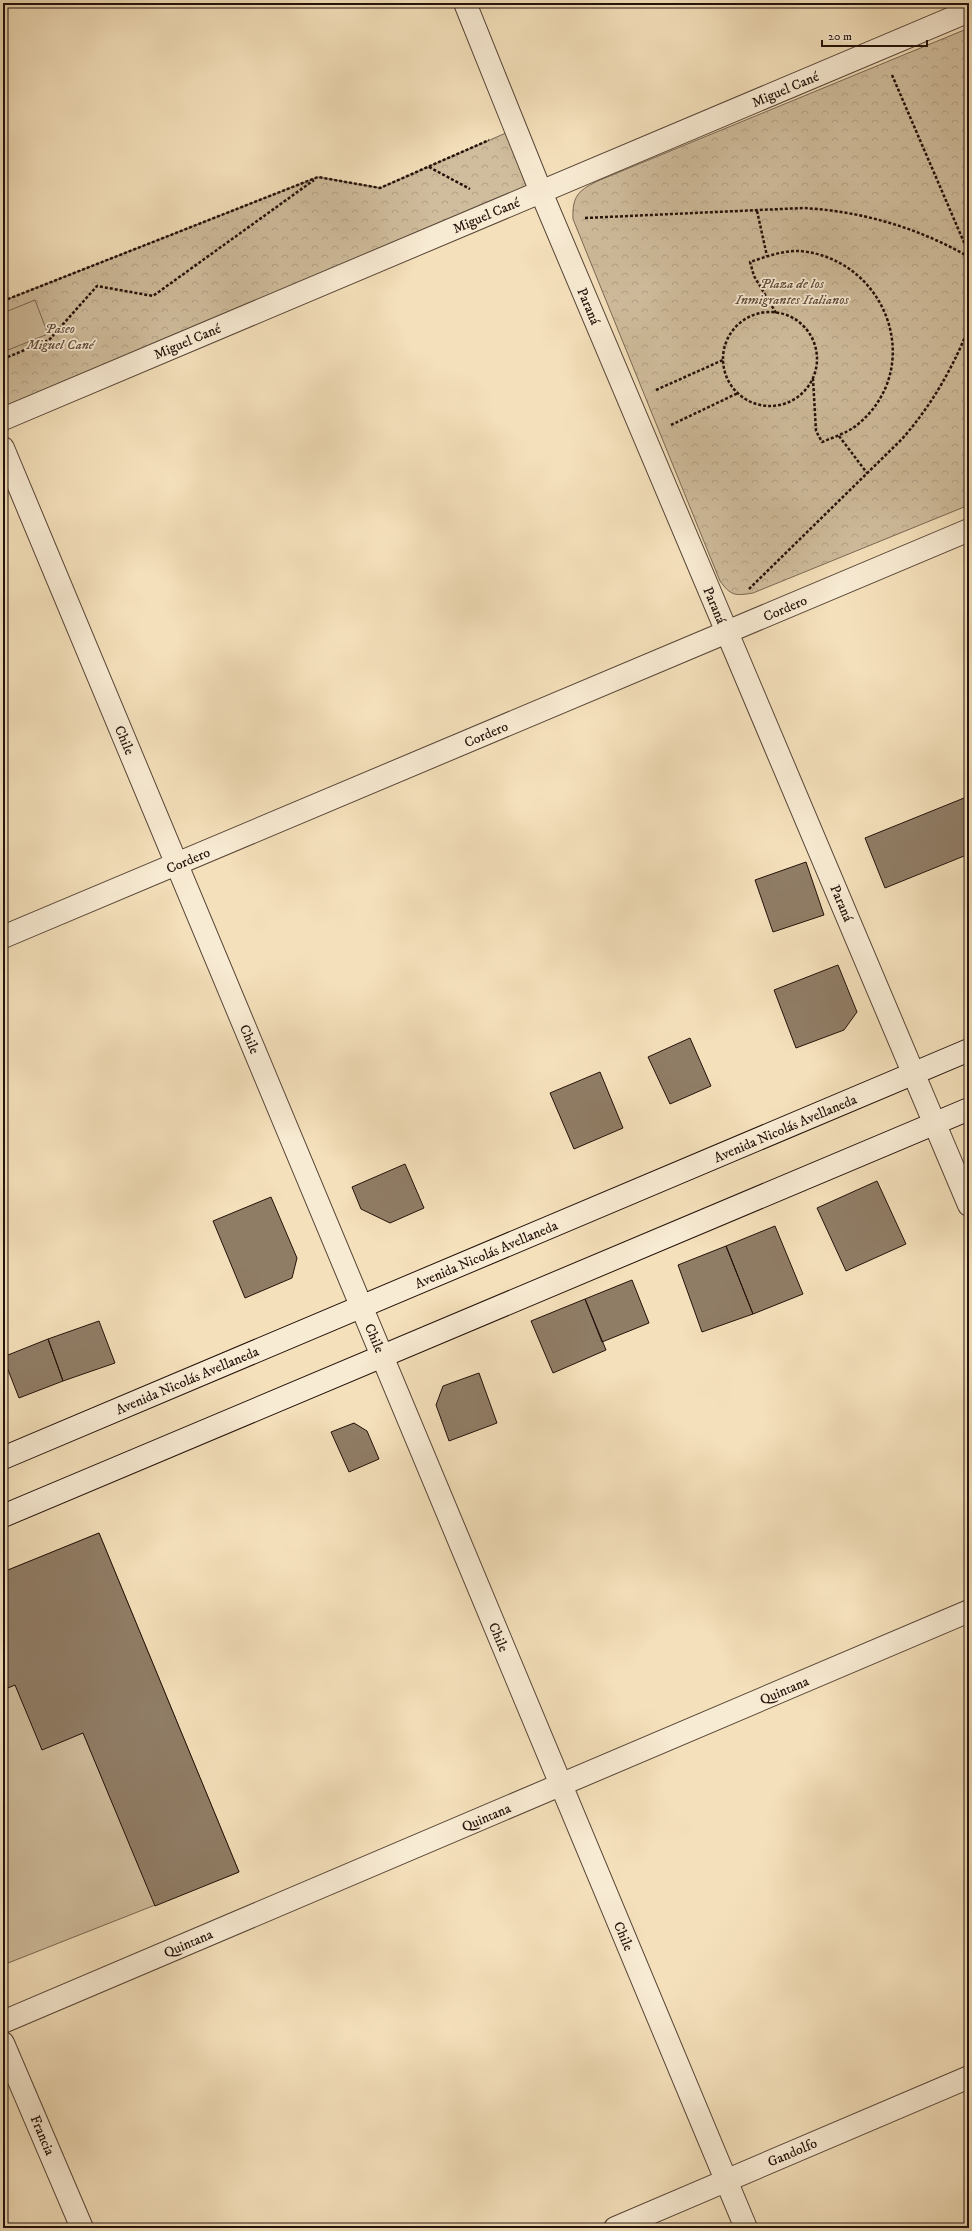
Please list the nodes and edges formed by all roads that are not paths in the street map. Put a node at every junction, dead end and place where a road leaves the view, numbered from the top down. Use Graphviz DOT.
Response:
graph roads {
  1 [pos="465,3"];
  2 [pos="969,11"];
  3 [pos="541,192"];
  4 [pos="3,419"];
  5 [pos="3,448"];
  6 [pos="969,530"];
  7 [pos="724,625"];
  8 [pos="177,864"];
  9 [pos="3,937"];
  10 [pos="969,1050"];
  11 [pos="915,1073"];
  12 [pos="969,1109"];
  13 [pos="934,1124"];
  14 [pos="969,1205"];
  15 [pos="362,1307"];
  16 [pos="382,1356"];
  17 [pos="3,1458"];
  18 [pos="3,1516"];
  19 [pos="969,1611"];
  20 [pos="561,1785"];
  21 [pos="3,2022"];
  22 [pos="3,2043"];
  23 [pos="969,2077"];
  24 [pos="726,2180"];
  25 [pos="82,2228"];
  26 [pos="615,2228"];
  27 [pos="746,2228"];
  1 -- 3 [label="street, Paraná"];
  2 -- 3 [label="street, Miguel Cané"];
  3 -- 4 [label="street, Miguel Cané"];
  3 -- 7 [label="street, Paraná"];
  5 -- 8 [label="street, Chile"];
  6 -- 7 [label="street, Cordero"];
  7 -- 8 [label="street, Cordero"];
  7 -- 11 [label="street, Paraná"];
  8 -- 9 [label="street, Cordero"];
  8 -- 15 [label="street, Chile"];
  10 -- 11 [label="street, Avenida Nicolás Avellaneda"];
  11 -- 13 [label="street, Paraná"];
  11 -- 15 [label="street, Avenida Nicolás Avellaneda"];
  12 -- 13 [label="street"];
  13 -- 14 [label="street, Paraná"];
  13 -- 16 [label="street"];
  15 -- 16 [label="street, Chile"];
  15 -- 17 [label="street, Avenida Nicolás Avellaneda"];
  16 -- 18 [label="street"];
  16 -- 20 [label="street, Chile"];
  19 -- 20 [label="street, Quintana"];
  20 -- 21 [label="street, Quintana"];
  20 -- 24 [label="street, Chile"];
  22 -- 25 [label="street, Francia"];
  23 -- 24 [label="street, Gandolfo"];
  24 -- 26 [label="street, Gandolfo"];
  24 -- 27 [label="street, Chile"];
}
